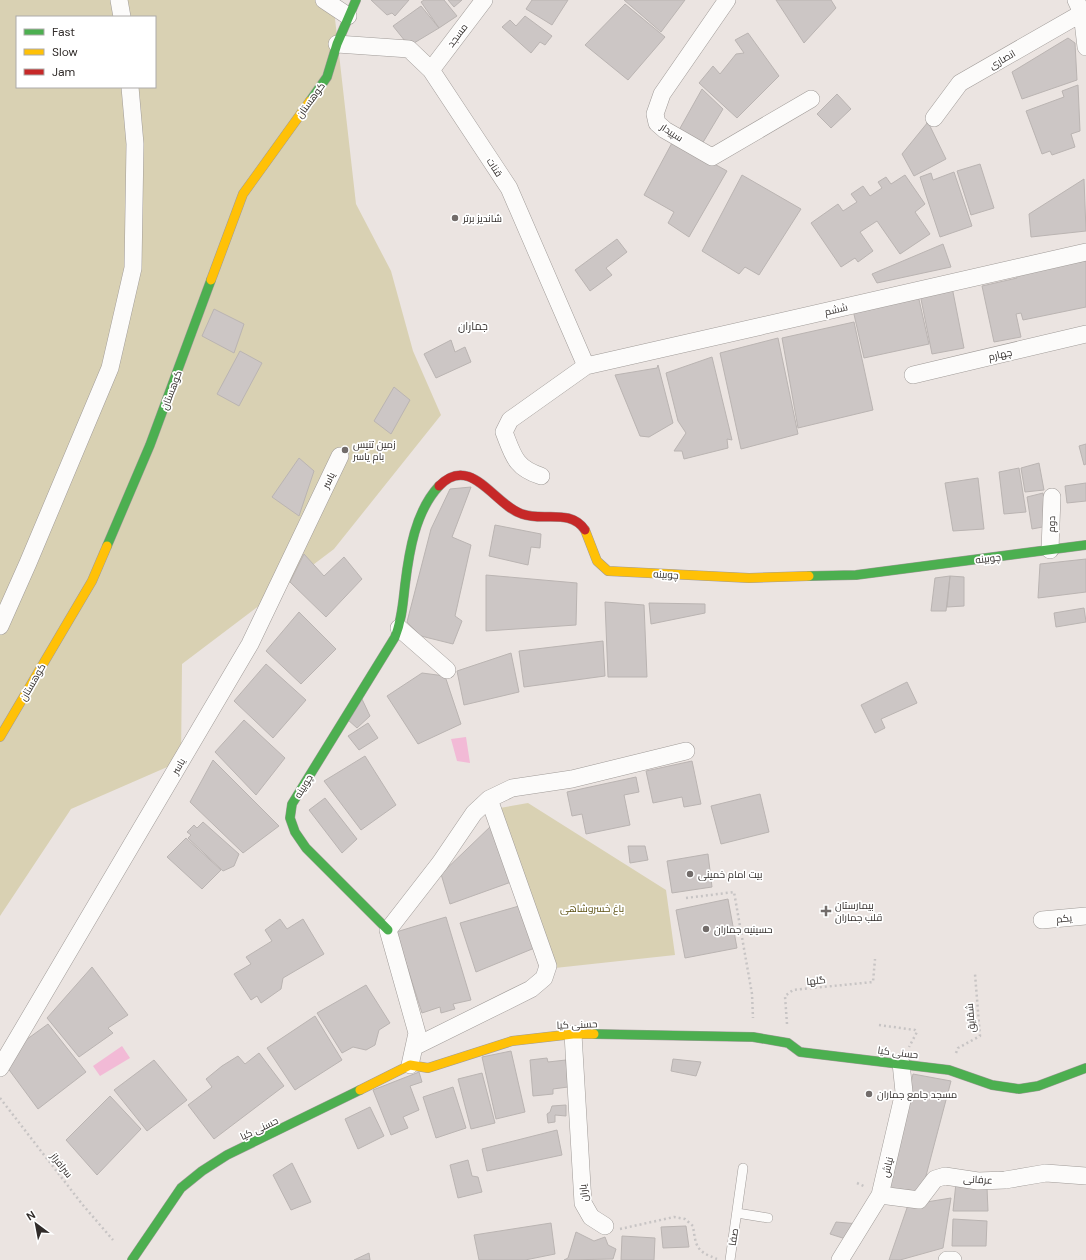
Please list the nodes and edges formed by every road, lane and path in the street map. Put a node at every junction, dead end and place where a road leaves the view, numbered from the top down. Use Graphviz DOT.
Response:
graph roads {
  1 [pos="119,0"];
  2 [pos="324,0"];
  3 [pos="356,0"];
  4 [pos="484,0"];
  5 [pos="727,0"];
  6 [pos="1079,7"];
  7 [pos="122,16"];
  8 [pos="348,16"];
  9 [pos="337,44"];
  10 [pos="1086,47"];
  11 [pos="431,70"];
  12 [pos="130,88"];
  13 [pos="811,99"];
  14 [pos="934,118"];
  15 [pos="1086,252"];
  16 [pos="1086,334"];
  17 [pos="586,366"];
  18 [pos="913,375"];
  19 [pos="340,456"];
  20 [pos="541,476"];
  21 [pos="1052,497"];
  22 [pos="1086,545"];
  23 [pos="1050,550"];
  24 [pos="0,626"];
  25 [pos="399,628"];
  26 [pos="447,670"];
  27 [pos="0,737"];
  28 [pos="686,751"];
  29 [pos="489,799"];
  30 [pos="686,898"];
  31 [pos="1086,916"];
  32 [pos="1042,920"];
  33 [pos="388,930"];
  34 [pos="875,959"];
  35 [pos="975,974"];
  36 [pos="879,1025"];
  37 [pos="573,1034"];
  38 [pos="753,1036"];
  39 [pos="788,1043"];
  40 [pos="414,1047"];
  41 [pos="901,1063"];
  42 [pos="410,1065"];
  43 [pos="0,1068"];
  44 [pos="1086,1068"];
  45 [pos="949,1070"];
  46 [pos="0,1098"];
  47 [pos="743,1168"];
  48 [pos="1086,1176"];
  49 [pos="880,1195"];
  50 [pos="737,1213"];
  51 [pos="768,1218"];
  52 [pos="605,1226"];
  53 [pos="113,1240"];
  54 [pos="132,1260"];
  55 [pos="720,1260"];
  56 [pos="730,1260"];
  57 [pos="840,1260"];
  58 [pos="947,1260"];
  59 [pos="953,1260"];
  1 -- 7 [label="street"];
  2 -- 8 [label="street"];
  3 -- 8 [label="street, کوهستان"];
  4 -- 11 [label="street, مسجد"];
  5 -- 13 [label="street, سپیدار"];
  6 -- 10 [label="street"];
  6 -- 14 [label="street, انصاری"];
  8 -- 9 [label="street, کوهستان"];
  9 -- 11 [label="street, قنات"];
  9 -- 27 [label="street, کوهستان"];
  11 -- 17 [label="street, قنات"];
  12 -- 24 [label="street"];
  15 -- 17 [label="street, ششم"];
  16 -- 18 [label="street, چهارم"];
  17 -- 20 [label="street"];
  19 -- 43 [label="street, یاسر"];
  21 -- 23 [label="street, دوم"];
  22 -- 23 [label="street, چوبینه"];
  23 -- 25 [label="street, چوبینه"];
  25 -- 26 [label="street"];
  25 -- 33 [label="street, چوبینه"];
  28 -- 29 [label="street"];
  29 -- 33 [label="street"];
  29 -- 40 [label="street"];
  30 -- 38 [label="path"];
  31 -- 32 [label="street, یکم"];
  33 -- 40 [label="street, چوبینه"];
  34 -- 39 [label="path, گلها"];
  35 -- 45 [label="path, شقایق"];
  36 -- 41 [label="path"];
  37 -- 38 [label="street, حسنی کیا"];
  37 -- 42 [label="street, حسنی کیا"];
  37 -- 52 [label="street, یاران"];
  38 -- 39 [label="street, حسنی کیا"];
  39 -- 41 [label="street, حسنی کیا"];
  40 -- 42 [label="street, چوبینه"];
  41 -- 45 [label="street, حسنی کیا"];
  41 -- 49 [label="street, نیاش"];
  42 -- 54 [label="street, حسنی کیا"];
  44 -- 45 [label="street, حسنی کیا"];
  46 -- 53 [label="path, سرافراز"];
  47 -- 50 [label="lane, صفا"];
  48 -- 49 [label="street, عرفانی"];
  49 -- 57 [label="street, نیاش"];
  50 -- 51 [label="lane"];
  50 -- 56 [label="lane, صفا"];
  52 -- 55 [label="path"];
  58 -- 59 [label="street"];
}
